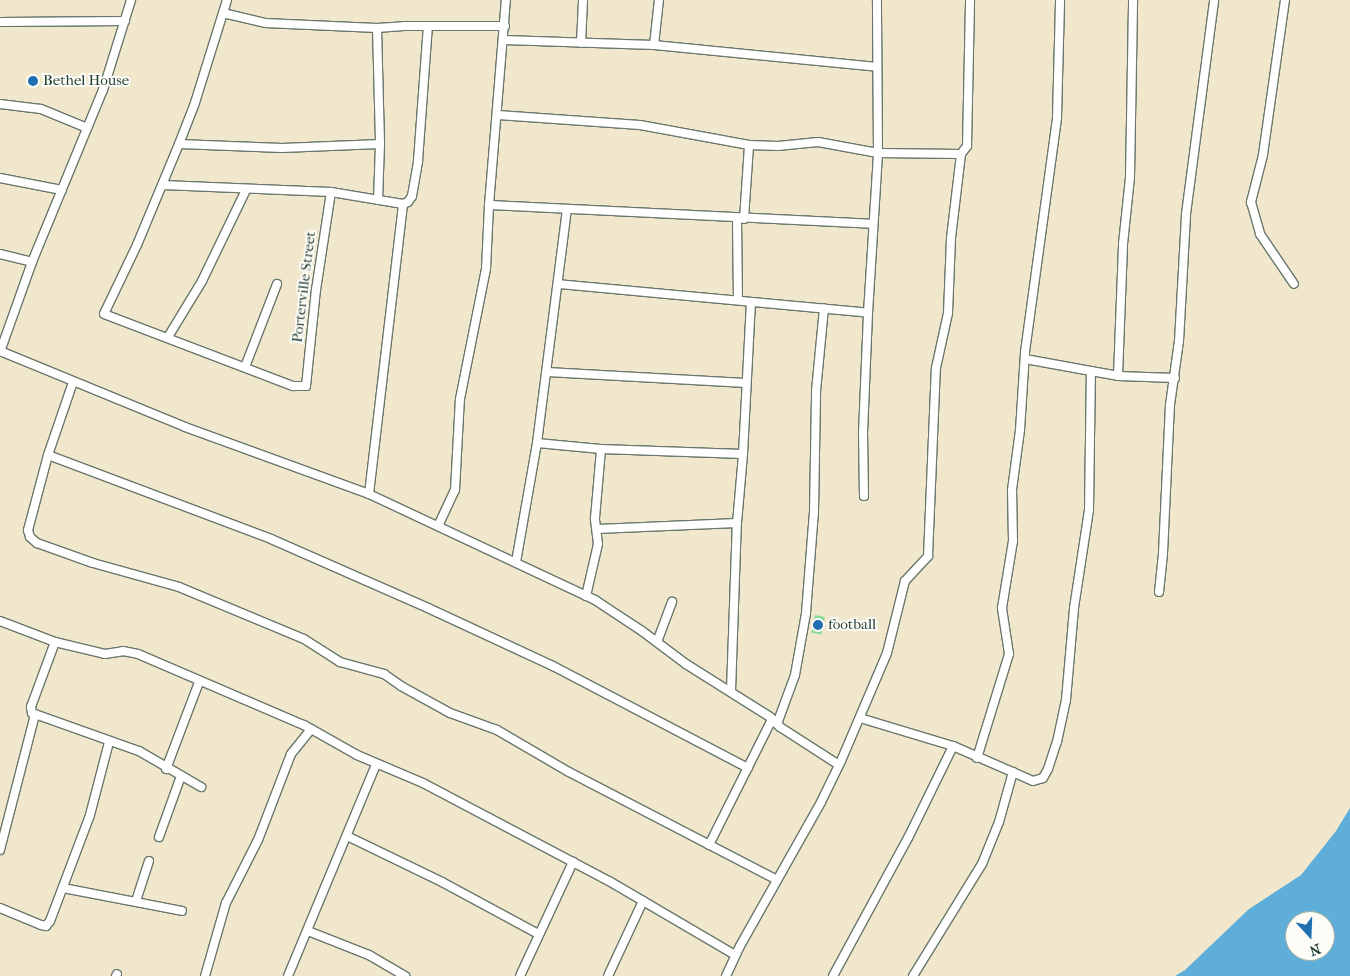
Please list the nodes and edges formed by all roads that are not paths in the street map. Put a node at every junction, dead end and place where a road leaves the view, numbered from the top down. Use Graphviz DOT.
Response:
graph roads {
  1 [pos="131,0"];
  2 [pos="227,0"];
  3 [pos="506,0"];
  4 [pos="583,0"];
  5 [pos="659,0"];
  6 [pos="877,0"];
  7 [pos="970,0"];
  8 [pos="1060,0"];
  9 [pos="1133,0"];
  10 [pos="1214,0"];
  11 [pos="1285,0"];
  12 [pos="223,13"];
  13 [pos="125,21"];
  14 [pos="0,22"];
  15 [pos="428,26"];
  16 [pos="505,26"];
  17 [pos="377,28"];
  18 [pos="504,40"];
  19 [pos="581,43"];
  20 [pos="654,45"];
  21 [pos="877,67"];
  22 [pos="0,104"];
  23 [pos="498,115"];
  24 [pos="87,128"];
  25 [pos="179,144"];
  26 [pos="380,144"];
  27 [pos="749,144"];
  28 [pos="878,153"];
  29 [pos="961,154"];
  30 [pos="0,178"];
  31 [pos="163,185"];
  32 [pos="62,190"];
  33 [pos="246,190"];
  34 [pos="331,192"];
  35 [pos="378,200"];
  36 [pos="403,204"];
  37 [pos="489,204"];
  38 [pos="567,209"];
  39 [pos="740,219"];
  40 [pos="873,224"];
  41 [pos="0,254"];
  42 [pos="32,262"];
  43 [pos="278,284"];
  44 [pos="558,284"];
  45 [pos="1294,284"];
  46 [pos="738,299"];
  47 [pos="751,302"];
  48 [pos="824,308"];
  49 [pos="868,313"];
  50 [pos="168,337"];
  51 [pos="0,351"];
  52 [pos="1025,359"];
  53 [pos="245,367"];
  54 [pos="1090,371"];
  55 [pos="547,372"];
  56 [pos="1118,376"];
  57 [pos="1174,378"];
  58 [pos="73,382"];
  59 [pos="746,382"];
  60 [pos="537,443"];
  61 [pos="601,449"];
  62 [pos="743,454"];
  63 [pos="48,455"];
  64 [pos="369,494"];
  65 [pos="864,496"];
  66 [pos="737,522"];
  67 [pos="439,524"];
  68 [pos="597,529"];
  69 [pos="516,562"];
  70 [pos="1159,592"];
  71 [pos="586,596"];
  72 [pos="672,602"];
  73 [pos="0,621"];
  74 [pos="55,642"];
  75 [pos="657,642"];
  76 [pos="199,682"];
  77 [pos="731,691"];
  78 [pos="35,715"];
  79 [pos="860,718"];
  80 [pos="775,721"];
  81 [pos="311,729"];
  82 [pos="109,742"];
  83 [pos="953,746"];
  84 [pos="977,758"];
  85 [pos="376,765"];
  86 [pos="838,765"];
  87 [pos="748,768"];
  88 [pos="166,769"];
  89 [pos="1013,772"];
  90 [pos="181,776"];
  91 [pos="201,787"];
  92 [pos="4,819"];
  93 [pos="159,836"];
  94 [pos="347,836"];
  95 [pos="709,845"];
  96 [pos="0,850"];
  97 [pos="149,861"];
  98 [pos="573,862"];
  99 [pos="777,880"];
  100 [pos="63,888"];
  101 [pos="136,901"];
  102 [pos="643,901"];
  103 [pos="0,908"];
  104 [pos="182,911"];
  105 [pos="308,931"];
  106 [pos="538,934"];
  107 [pos="736,955"];
  108 [pos="205,976"];
  109 [pos="288,976"];
  110 [pos="405,976"];
  111 [pos="520,976"];
  112 [pos="608,976"];
  113 [pos="726,976"];
  114 [pos="833,976"];
  115 [pos="913,976"];
  1 -- 13 [label="street"];
  2 -- 12 [label="street"];
  3 -- 16 [label="street"];
  4 -- 19 [label="street"];
  5 -- 20 [label="street"];
  6 -- 21 [label="street"];
  7 -- 29 [label="street"];
  8 -- 52 [label="street"];
  9 -- 56 [label="street"];
  10 -- 57 [label="street"];
  11 -- 45 [label="street"];
  12 -- 17 [label="street"];
  12 -- 25 [label="street"];
  13 -- 14 [label="street"];
  13 -- 24 [label="street"];
  15 -- 16 [label="street"];
  15 -- 17 [label="street"];
  15 -- 36 [label="street"];
  16 -- 18 [label="street"];
  17 -- 26 [label="street"];
  18 -- 19 [label="street"];
  18 -- 23 [label="street"];
  19 -- 20 [label="street"];
  20 -- 21 [label="street"];
  21 -- 28 [label="street"];
  22 -- 24 [label="street"];
  23 -- 27 [label="street"];
  23 -- 37 [label="street"];
  24 -- 32 [label="street"];
  25 -- 26 [label="street"];
  25 -- 31 [label="street"];
  26 -- 35 [label="street"];
  27 -- 28 [label="street"];
  27 -- 39 [label="street"];
  28 -- 29 [label="street"];
  28 -- 40 [label="street"];
  29 -- 79 [label="street"];
  30 -- 32 [label="street"];
  31 -- 33 [label="street"];
  31 -- 50 [label="street"];
  32 -- 42 [label="street"];
  33 -- 34 [label="street"];
  33 -- 50 [label="street"];
  34 -- 35 [label="street"];
  34 -- 53 [label="street, Porterville Street"];
  35 -- 36 [label="street"];
  36 -- 64 [label="street"];
  37 -- 38 [label="street"];
  37 -- 67 [label="street"];
  38 -- 39 [label="street"];
  38 -- 44 [label="street"];
  39 -- 40 [label="street"];
  39 -- 46 [label="street"];
  40 -- 49 [label="street"];
  41 -- 42 [label="street"];
  42 -- 51 [label="street"];
  43 -- 53 [label="street"];
  44 -- 46 [label="street"];
  44 -- 55 [label="street"];
  46 -- 47 [label="street"];
  47 -- 48 [label="street"];
  47 -- 59 [label="street"];
  48 -- 49 [label="street"];
  48 -- 80 [label="street"];
  49 -- 65 [label="street"];
  50 -- 53 [label="street"];
  51 -- 58 [label="street"];
  52 -- 54 [label="street"];
  52 -- 84 [label="street"];
  54 -- 56 [label="street"];
  54 -- 89 [label="street"];
  55 -- 59 [label="street"];
  55 -- 60 [label="street"];
  56 -- 57 [label="street"];
  57 -- 70 [label="street"];
  58 -- 63 [label="street"];
  58 -- 64 [label="street"];
  59 -- 62 [label="street"];
  60 -- 61 [label="street"];
  60 -- 69 [label="street"];
  61 -- 62 [label="street"];
  61 -- 68 [label="street"];
  62 -- 66 [label="street"];
  63 -- 87 [label="street"];
  63 -- 95 [label="street"];
  64 -- 67 [label="street"];
  66 -- 68 [label="street"];
  66 -- 77 [label="street"];
  67 -- 69 [label="street"];
  68 -- 71 [label="street"];
  69 -- 71 [label="street"];
  71 -- 75 [label="street"];
  72 -- 75 [label="street"];
  73 -- 74 [label="street"];
  74 -- 76 [label="street"];
  74 -- 78 [label="street"];
  75 -- 77 [label="street"];
  76 -- 81 [label="street"];
  76 -- 88 [label="street"];
  77 -- 80 [label="street"];
  78 -- 82 [label="street"];
  78 -- 92 [label="street"];
  79 -- 83 [label="street"];
  79 -- 86 [label="street"];
  80 -- 86 [label="street"];
  80 -- 87 [label="street"];
  81 -- 85 [label="street"];
  81 -- 108 [label="street"];
  82 -- 88 [label="street"];
  82 -- 100 [label="street"];
  83 -- 84 [label="street"];
  83 -- 114 [label="street"];
  84 -- 89 [label="street"];
  85 -- 94 [label="street"];
  85 -- 98 [label="street"];
  86 -- 99 [label="street"];
  87 -- 95 [label="street"];
  88 -- 90 [label="street"];
  89 -- 115 [label="street"];
  90 -- 91 [label="street"];
  90 -- 93 [label="street"];
  92 -- 96 [label="street"];
  94 -- 105 [label="street"];
  94 -- 106 [label="street"];
  95 -- 99 [label="street"];
  97 -- 101 [label="street"];
  98 -- 102 [label="street"];
  98 -- 106 [label="street"];
  99 -- 107 [label="street"];
  100 -- 101 [label="street"];
  100 -- 103 [label="street"];
  101 -- 104 [label="street"];
  102 -- 107 [label="street"];
  102 -- 112 [label="street"];
  105 -- 109 [label="street"];
  105 -- 110 [label="street"];
  106 -- 111 [label="street"];
  107 -- 113 [label="street"];
}
